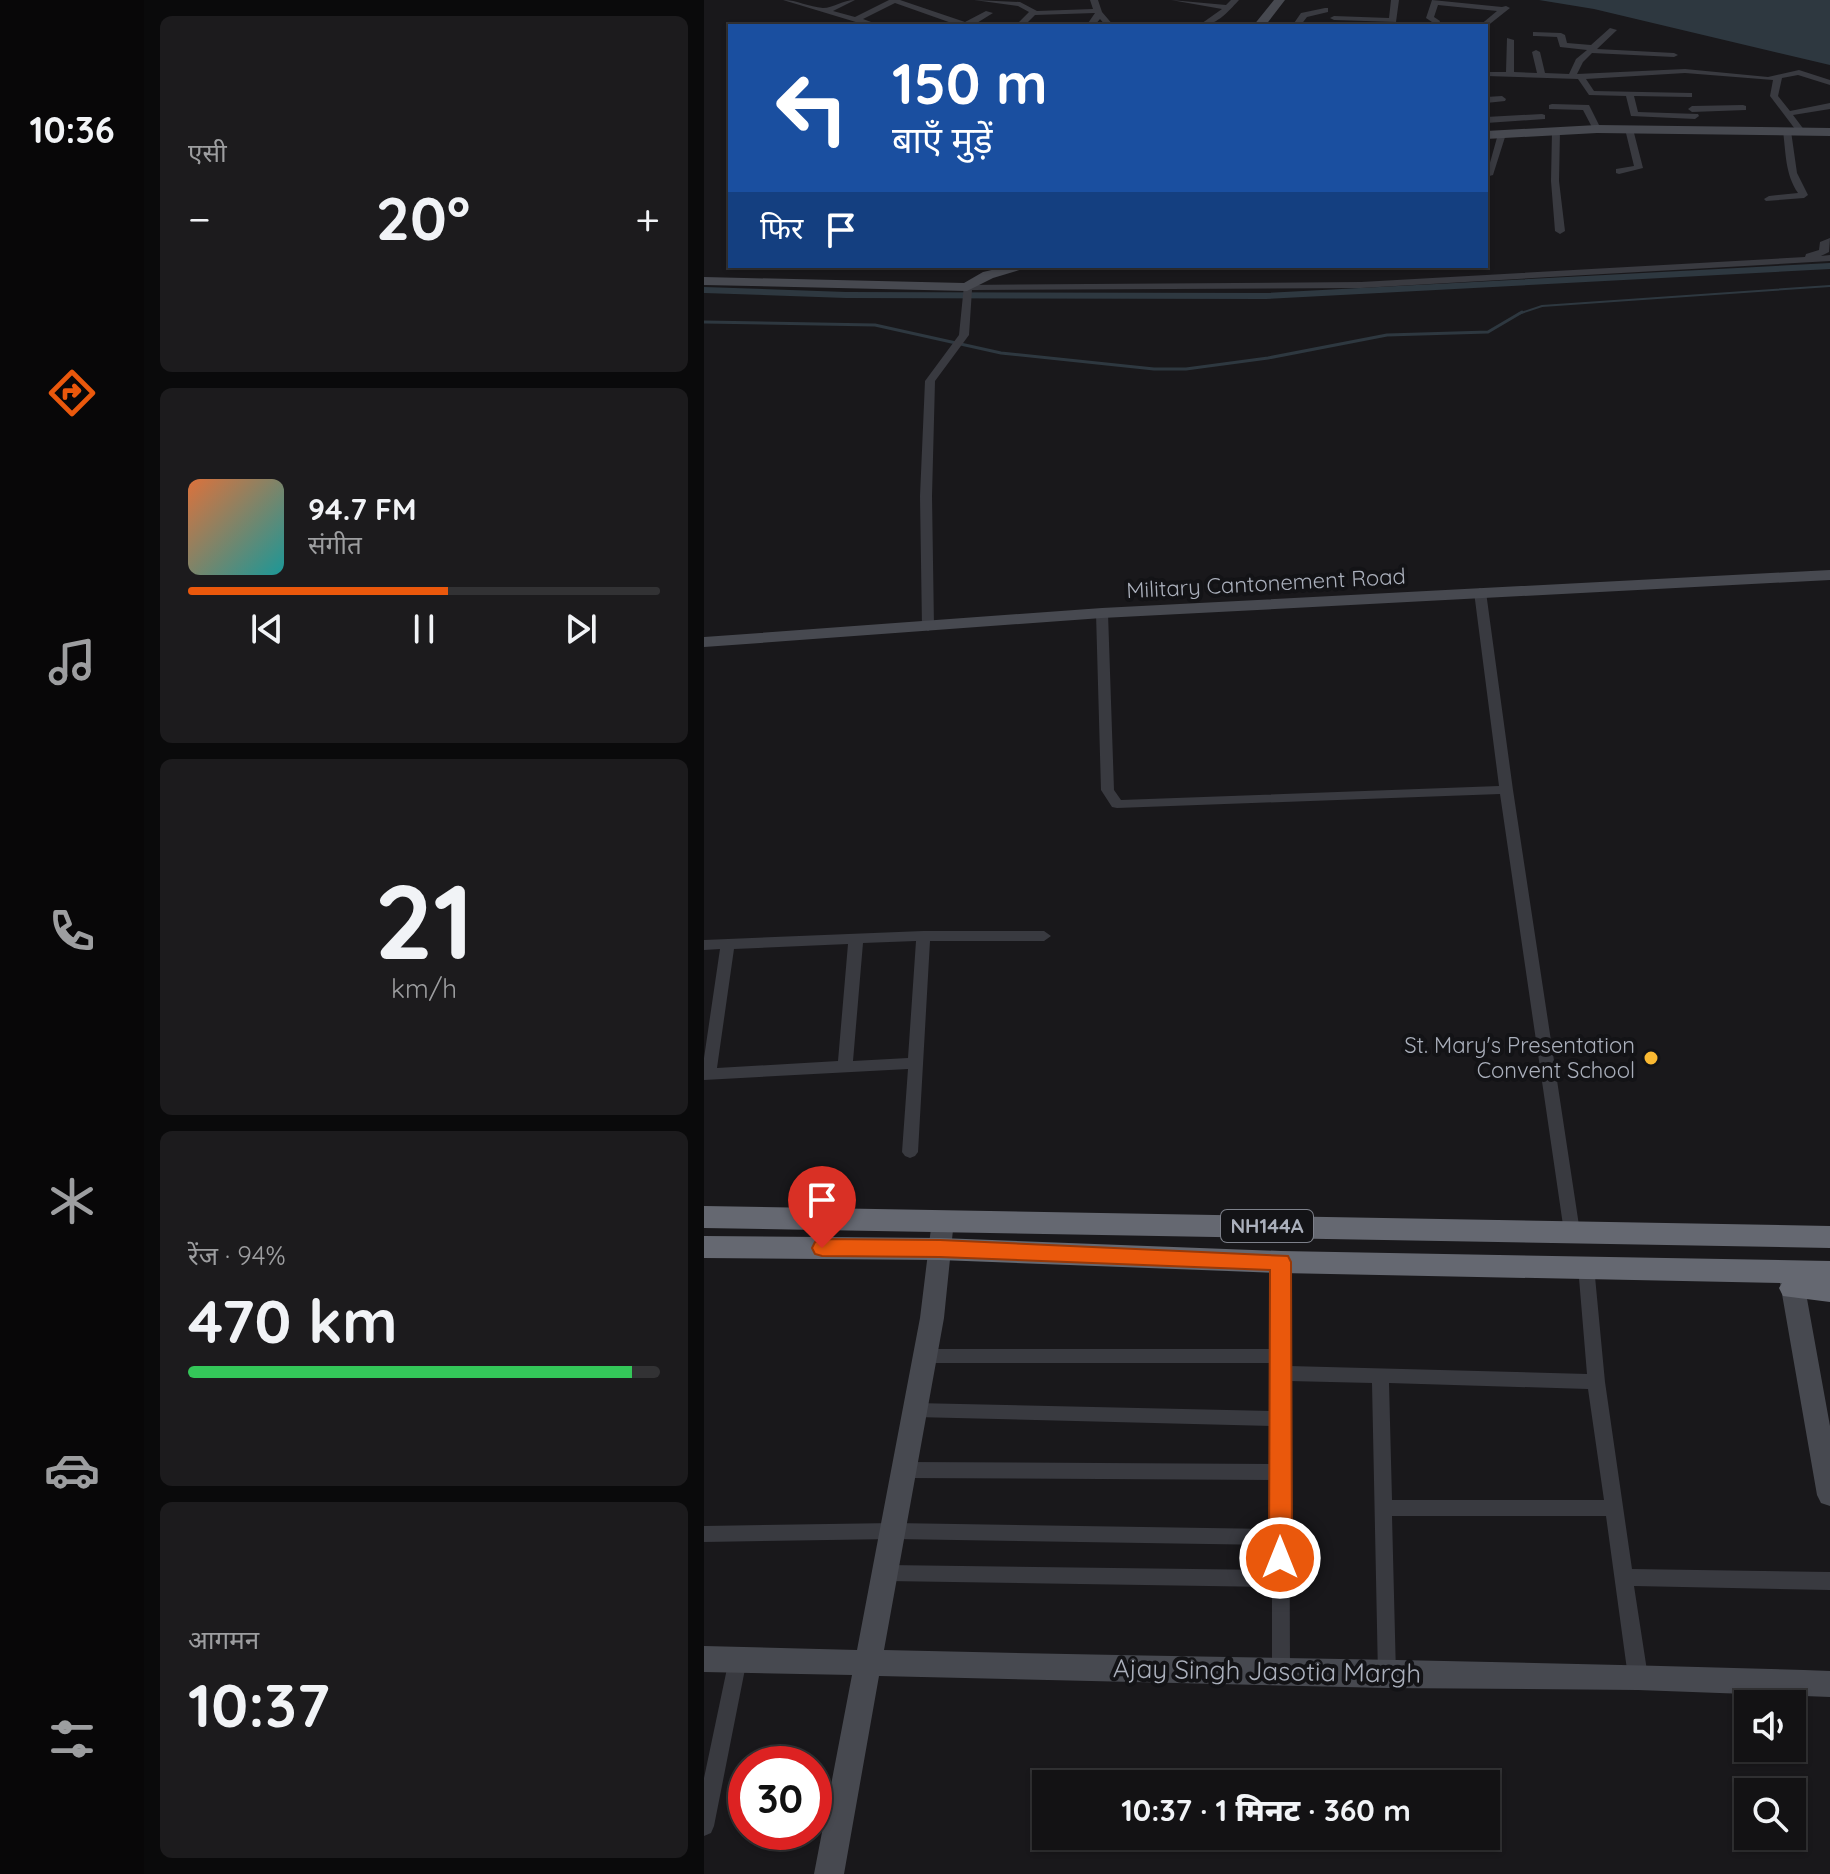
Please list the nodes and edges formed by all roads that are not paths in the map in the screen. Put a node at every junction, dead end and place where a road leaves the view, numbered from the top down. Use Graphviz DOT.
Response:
graph roads {
  1 [pos="790,0"];
  2 [pos="851,0"];
  3 [pos="894,0"];
  4 [pos="978,0"];
  5 [pos="1094,0"];
  6 [pos="1175,0"];
  7 [pos="1235,0"];
  8 [pos="1280,0"];
  9 [pos="1327,0"];
  10 [pos="1395,0"];
  11 [pos="1488,0"];
  12 [pos="996,1"];
  13 [pos="1436,1"];
  14 [pos="1022,2"];
  15 [pos="1227,7"];
  16 [pos="828,10"];
  17 [pos="1325,10"];
  18 [pos="1504,10"];
  19 [pos="1099,12"];
  20 [pos="989,13"];
  21 [pos="1035,13"];
  22 [pos="1049,14"];
  23 [pos="857,19"];
  24 [pos="1337,23"];
  25 [pos="872,24"];
  26 [pos="961,24"];
  27 [pos="970,24"];
  28 [pos="1021,24"];
  29 [pos="1039,24"];
  30 [pos="1091,24"];
  31 [pos="1110,24"];
  32 [pos="1205,24"];
  33 [pos="1261,24"];
  34 [pos="1297,24"];
  35 [pos="1435,24"];
  36 [pos="1486,24"];
  37 [pos="1613,30"];
  38 [pos="1536,34"];
  39 [pos="1510,40"];
  40 [pos="1682,44"];
  41 [pos="1592,49"];
  42 [pos="1536,52"];
  43 [pos="1674,55"];
  44 [pos="1685,71"];
  45 [pos="1668,72"];
  46 [pos="1488,74"];
  47 [pos="1510,75"];
  48 [pos="1542,76"];
  49 [pos="1576,76"];
  50 [pos="1778,77"];
  51 [pos="1830,83"];
  52 [pos="1630,95"];
  53 [pos="1689,95"];
  54 [pos="1502,99"];
  55 [pos="1488,100"];
  56 [pos="1830,106"];
  57 [pos="1552,107"];
  58 [pos="1743,108"];
  59 [pos="1516,111"];
  60 [pos="1694,112"];
  61 [pos="1488,113"];
  62 [pos="1787,114"];
  63 [pos="1542,117"];
  64 [pos="1488,120"];
  65 [pos="1597,129"];
  66 [pos="1629,129"];
  67 [pos="1704,130"];
  68 [pos="1556,131"];
  69 [pos="1794,131"];
  70 [pos="1830,132"];
  71 [pos="1502,134"];
  72 [pos="1488,135"];
  73 [pos="1619,171"];
  74 [pos="1489,175"];
  75 [pos="1769,199"];
  76 [pos="1560,231"];
  77 [pos="1830,241"];
  78 [pos="1830,258"];
  79 [pos="1793,260"];
  80 [pos="1018,268"];
  81 [pos="704,281"];
  82 [pos="966,293"];
  83 [pos="1830,575"];
  84 [pos="1480,592"];
  85 [pos="1102,613"];
  86 [pos="928,627"];
  87 [pos="704,642"];
  88 [pos="1506,790"];
  89 [pos="923,936"];
  90 [pos="1044,936"];
  91 [pos="856,938"];
  92 [pos="728,944"];
  93 [pos="704,945"];
  94 [pos="915,1063"];
  95 [pos="845,1065"];
  96 [pos="707,1074"];
  97 [pos="910,1152"];
  98 [pos="704,1217"];
  99 [pos="943,1220"];
  100 [pos="1572,1232"];
  101 [pos="1830,1237"];
  102 [pos="704,1247"];
  103 [pos="940,1249"];
  104 [pos="1281,1262"];
  105 [pos="1586,1266"];
  106 [pos="1830,1272"];
  107 [pos="1792,1279"];
  108 [pos="1830,1290"];
  109 [pos="925,1356"];
  110 [pos="1280,1365"];
  111 [pos="1380,1378"];
  112 [pos="1596,1382"];
  113 [pos="915,1410"];
  114 [pos="1280,1419"];
  115 [pos="905,1470"];
  116 [pos="1280,1472"];
  117 [pos="1829,1486"];
  118 [pos="1383,1508"];
  119 [pos="1612,1508"];
  120 [pos="894,1531"];
  121 [pos="704,1534"];
  122 [pos="1280,1537"];
  123 [pos="887,1573"];
  124 [pos="1622,1577"];
  125 [pos="1281,1579"];
  126 [pos="1830,1581"];
  127 [pos="704,1659"];
  128 [pos="738,1659"];
  129 [pos="867,1662"];
  130 [pos="1281,1670"];
  131 [pos="1387,1675"];
  132 [pos="1638,1677"];
  133 [pos="1830,1684"];
  134 [pos="710,1771"];
  135 [pos="704,1826"];
  136 [pos="829,1874"];
  1 -- 16 [label="street"];
  2 -- 16 [label="street"];
  3 -- 23 [label="street"];
  3 -- 26 [label="street"];
  4 -- 12 [label="street"];
  5 -- 19 [label="street"];
  6 -- 15 [label="street"];
  7 -- 15 [label="street"];
  8 -- 33 [label="street"];
  9 -- 17 [label="street"];
  10 -- 24 [label="street"];
  11 -- 18 [label="street"];
  12 -- 14 [label="street"];
  13 -- 18 [label="street"];
  13 -- 35 [label="street"];
  14 -- 21 [label="street"];
  15 -- 32 [label="street"];
  16 -- 23 [label="street"];
  17 -- 24 [label="street"];
  17 -- 34 [label="street"];
  18 -- 36 [label="street"];
  19 -- 22 [label="street"];
  19 -- 30 [label="street"];
  19 -- 31 [label="street"];
  20 -- 27 [label="street"];
  21 -- 22 [label="street"];
  21 -- 28 [label="street"];
  22 -- 29 [label="street"];
  23 -- 25 [label="street"];
  37 -- 41 [label="street"];
  38 -- 41 [label="street"];
  39 -- 47 [label="street"];
  40 -- 43 [label="street"];
  41 -- 43 [label="street"];
  41 -- 49 [label="street"];
  42 -- 48 [label="street"];
  43 -- 45 [label="street"];
  44 -- 45 [label="street"];
  44 -- 50 [label="street"];
  44 -- 53 [label="street"];
  45 -- 49 [label="street"];
  46 -- 47 [label="street"];
  47 -- 48 [label="street"];
  48 -- 49 [label="street"];
  49 -- 52 [label="street"];
  50 -- 51 [label="street"];
  50 -- 62 [label="street"];
  52 -- 53 [label="street"];
  52 -- 60 [label="street"];
  53 -- 60 [label="street"];
  54 -- 55 [label="street"];
  56 -- 62 [label="street"];
  57 -- 65 [label="street"];
  58 -- 60 [label="street"];
  59 -- 61 [label="street"];
  60 -- 67 [label="street"];
  62 -- 69 [label="street"];
  63 -- 64 [label="street"];
  65 -- 66 [label="street"];
  65 -- 68 [label="street"];
  66 -- 67 [label="street"];
  66 -- 73 [label="street"];
  67 -- 69 [label="street"];
  68 -- 71 [label="street"];
  68 -- 76 [label="street"];
  69 -- 70 [label="street"];
  69 -- 75 [label="street"];
  71 -- 72 [label="street"];
  71 -- 74 [label="street"];
  77 -- 79 [label="street"];
  78 -- 79 [label="street"];
  79 -- 82 [label="street"];
  80 -- 82 [label="street"];
  81 -- 82 [label="street"];
  82 -- 86 [label="street"];
  83 -- 84 [label="street, Military Cantonement Road"];
  84 -- 85 [label="street, Military Cantonement Road"];
  84 -- 88 [label="street"];
  85 -- 86 [label="street, Military Cantonement Road"];
  85 -- 88 [label="street"];
  86 -- 87 [label="street, Military Cantonement Road"];
  88 -- 100 [label="street"];
  89 -- 90 [label="street"];
  89 -- 91 [label="street"];
  89 -- 94 [label="street"];
  91 -- 92 [label="street"];
  91 -- 95 [label="street"];
  92 -- 93 [label="street"];
  92 -- 96 [label="street"];
  94 -- 95 [label="street"];
  94 -- 97 [label="street"];
  95 -- 96 [label="street"];
  98 -- 99 [label="highway, NH144A"];
  99 -- 100 [label="highway, NH144A"];
  99 -- 103 [label="street"];
  100 -- 101 [label="highway, NH144A"];
  102 -- 103 [label="highway, NH144A"];
  103 -- 104 [label="highway, NH144A"];
  103 -- 109 [label="street"];
  104 -- 105 [label="highway, NH144A"];
  104 -- 110 [label="street"];
  105 -- 107 [label="highway, NH144A"];
  105 -- 112 [label="street"];
  106 -- 107 [label="highway, NH144A"];
  107 -- 108 [label="highway"];
  107 -- 117 [label="street"];
  109 -- 110 [label="street"];
  109 -- 113 [label="street"];
  110 -- 111 [label="street"];
  110 -- 114 [label="street"];
  111 -- 112 [label="street"];
  111 -- 118 [label="street"];
  112 -- 119 [label="street"];
  113 -- 114 [label="street"];
  113 -- 115 [label="street"];
  114 -- 116 [label="street"];
  115 -- 116 [label="street"];
  115 -- 120 [label="street"];
  116 -- 122 [label="street"];
  118 -- 119 [label="street"];
  118 -- 131 [label="street"];
  119 -- 124 [label="street"];
  120 -- 121 [label="street"];
  120 -- 122 [label="street"];
  120 -- 123 [label="street"];
  122 -- 125 [label="street"];
  123 -- 125 [label="street"];
  123 -- 129 [label="street"];
  124 -- 126 [label="street"];
  124 -- 132 [label="street"];
  125 -- 130 [label="street"];
  127 -- 128 [label="street, Ajay Singh Jasotia Margh"];
  128 -- 129 [label="street, Ajay Singh Jasotia Margh"];
  128 -- 134 [label="street"];
  129 -- 130 [label="street, Ajay Singh Jasotia Margh"];
  129 -- 136 [label="street"];
  130 -- 131 [label="street, Ajay Singh Jasotia Margh"];
  131 -- 132 [label="street, Ajay Singh Jasotia Margh"];
  132 -- 133 [label="street, Ajay Singh Jasotia Margh"];
  134 -- 135 [label="street"];
}
